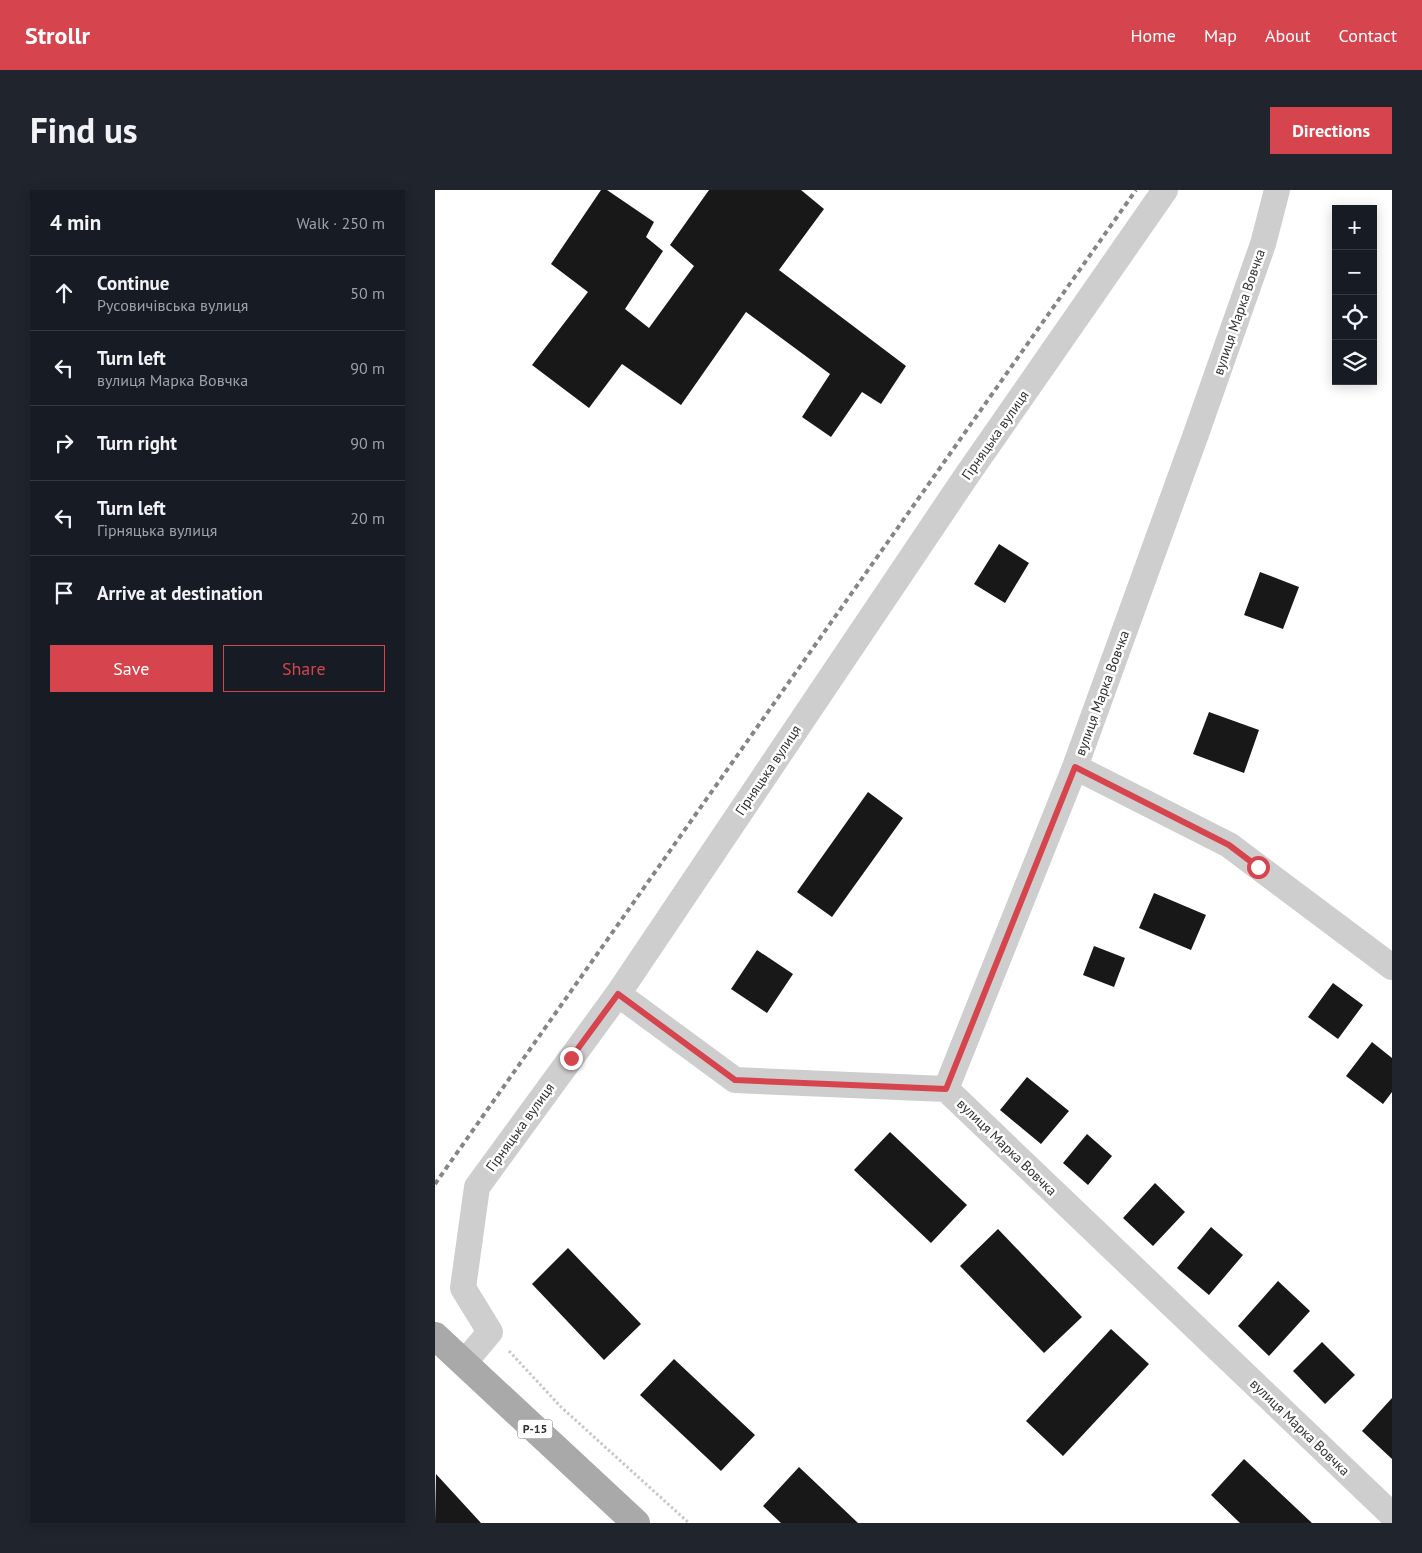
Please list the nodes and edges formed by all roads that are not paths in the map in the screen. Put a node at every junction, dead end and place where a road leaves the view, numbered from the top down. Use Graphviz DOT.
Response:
graph roads {
  1 [pos="1165,190"];
  2 [pos="1277,190"];
  3 [pos="1075,767"];
  4 [pos="1392,967"];
  5 [pos="618,994"];
  6 [pos="946,1089"];
  7 [pos="435,1336"];
  8 [pos="464,1363"];
  9 [pos="1392,1516"];
  10 [pos="636,1523"];
  1 -- 5 [label="street, Гірняцька вулиця"];
  2 -- 3 [label="street, вулиця Марка Вовчка"];
  3 -- 4 [label="street"];
  3 -- 6 [label="street, вулиця Марка Вовчка"];
  5 -- 6 [label="street"];
  5 -- 8 [label="street, Гірняцька вулиця"];
  6 -- 9 [label="street, вулиця Марка Вовчка"];
  7 -- 8 [label="main road, Р-15"];
  8 -- 10 [label="main road, Р-15"];
}
